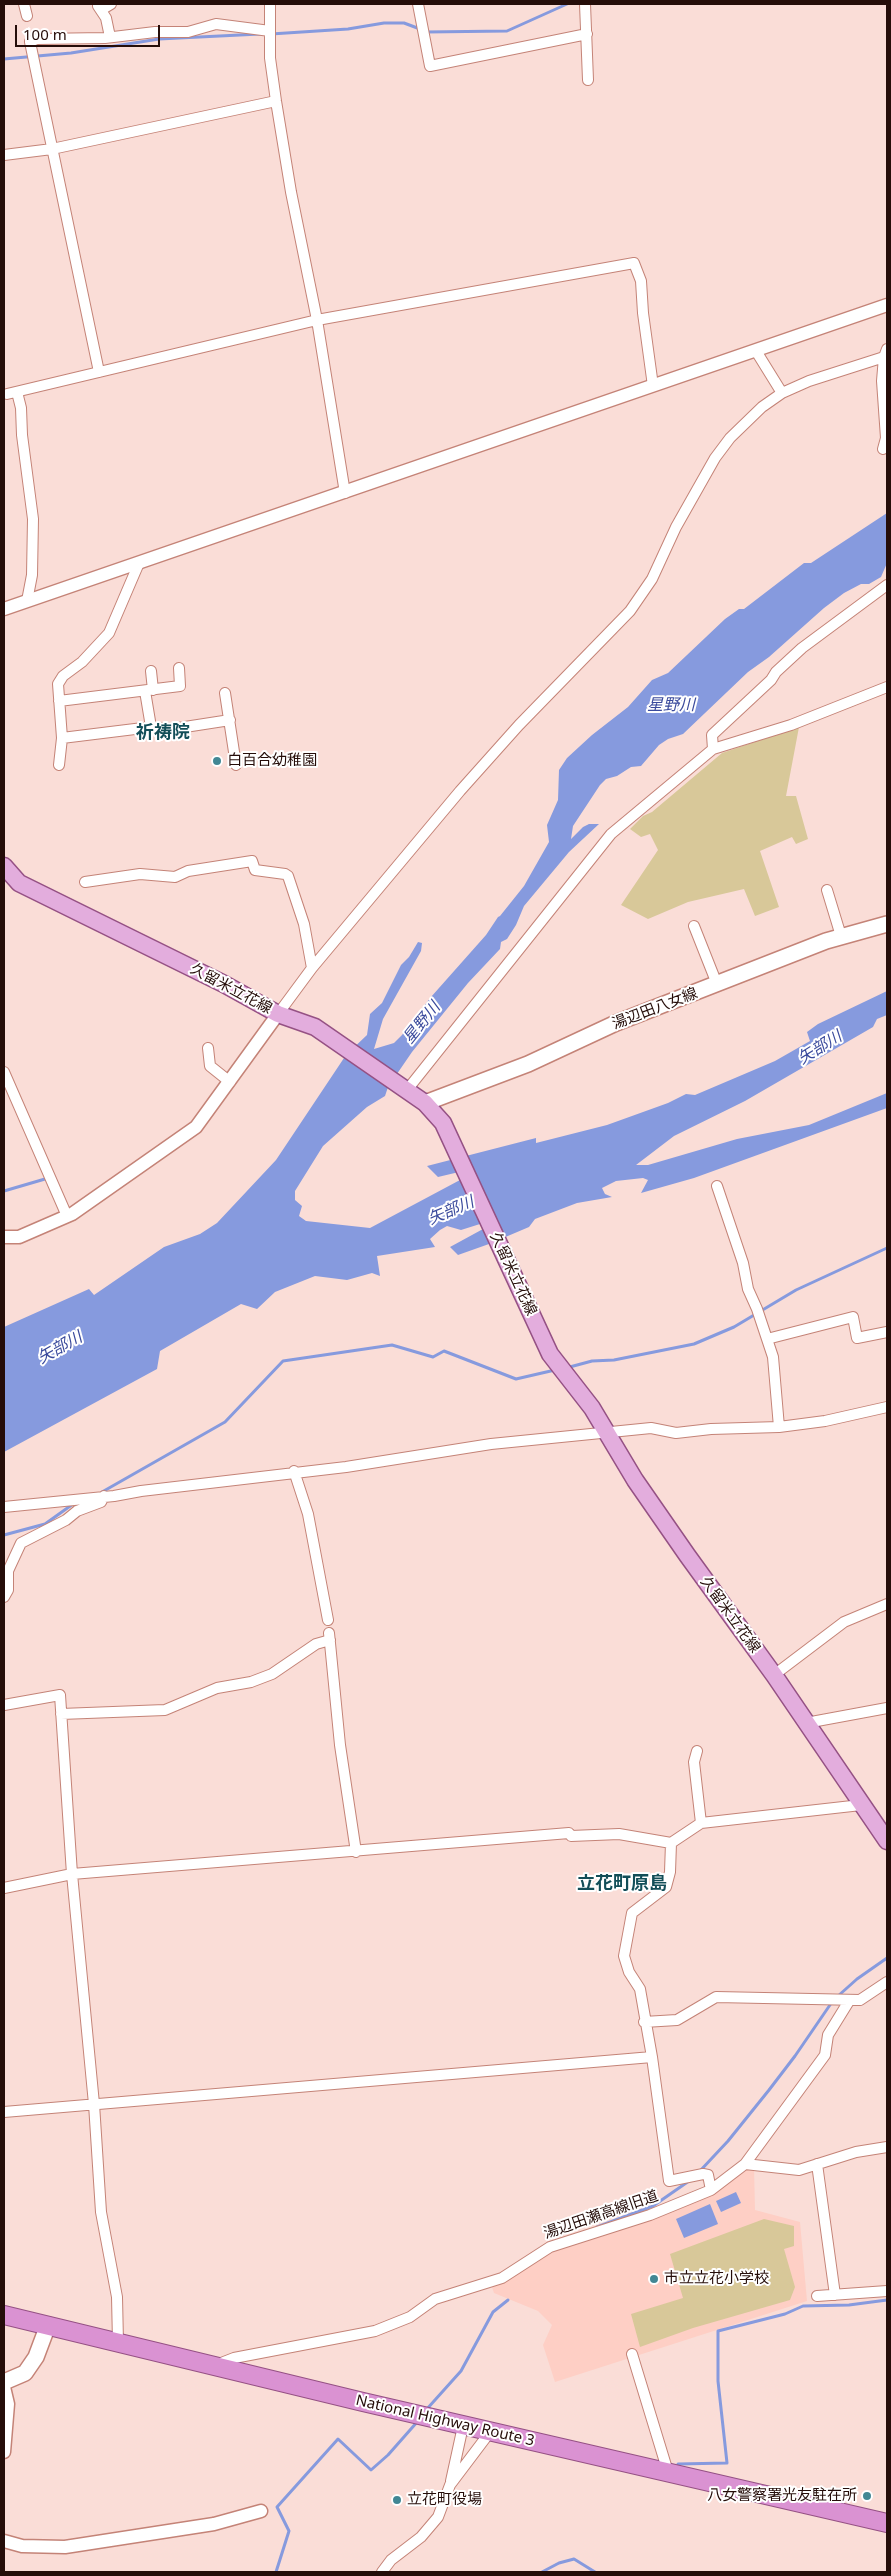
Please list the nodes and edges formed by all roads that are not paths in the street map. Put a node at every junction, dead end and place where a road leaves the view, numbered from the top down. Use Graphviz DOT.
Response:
graph roads {
  1 [pos="24,4"];
  2 [pos="111,4"];
  3 [pos="270,4"];
  4 [pos="418,4"];
  5 [pos="585,4"];
  6 [pos="27,16"];
  7 [pos="270,31"];
  8 [pos="587,34"];
  9 [pos="110,37"];
  10 [pos="588,80"];
  11 [pos="276,101"];
  12 [pos="52,149"];
  13 [pos="4,156"];
  14 [pos="887,305"];
  15 [pos="317,320"];
  16 [pos="756,351"];
  17 [pos="885,353"];
  18 [pos="99,372"];
  19 [pos="653,386"];
  20 [pos="782,393"];
  21 [pos="883,450"];
  22 [pos="345,493"];
  23 [pos="139,563"];
  24 [pos="887,584"];
  25 [pos="27,601"];
  26 [pos="4,610"];
  27 [pos="179,668"];
  28 [pos="151,671"];
  29 [pos="149,690"];
  30 [pos="886,690"];
  31 [pos="225,693"];
  32 [pos="59,701"];
  33 [pos="230,720"];
  34 [pos="150,727"];
  35 [pos="62,738"];
  36 [pos="713,749"];
  37 [pos="59,765"];
  38 [pos="236,765"];
  39 [pos="4,866"];
  40 [pos="85,882"];
  41 [pos="827,890"];
  42 [pos="887,924"];
  43 [pos="694,926"];
  44 [pos="841,936"];
  45 [pos="312,968"];
  46 [pos="717,984"];
  47 [pos="278,1014"];
  48 [pos="208,1048"];
  49 [pos="4,1072"];
  50 [pos="230,1082"];
  51 [pos="404,1089"];
  52 [pos="425,1104"];
  53 [pos="717,1186"];
  54 [pos="67,1216"];
  55 [pos="4,1237"];
  56 [pos="887,1332"];
  57 [pos="767,1339"];
  58 [pos="887,1407"];
  59 [pos="779,1426"];
  60 [pos="608,1432"];
  61 [pos="294,1471"];
  62 [pos="104,1496"];
  63 [pos="4,1507"];
  64 [pos="4,1597"];
  65 [pos="887,1604"];
  66 [pos="328,1620"];
  67 [pos="774,1675"];
  68 [pos="4,1705"];
  69 [pos="887,1708"];
  70 [pos="61,1712"];
  71 [pos="806,1723"];
  72 [pos="697,1751"];
  73 [pos="861,1805"];
  74 [pos="701,1824"];
  75 [pos="887,1841"];
  76 [pos="671,1843"];
  77 [pos="356,1852"];
  78 [pos="72,1874"];
  79 [pos="4,1888"];
  80 [pos="887,1982"];
  81 [pos="849,2001"];
  82 [pos="644,2022"];
  83 [pos="652,2057"];
  84 [pos="94,2104"];
  85 [pos="4,2112"];
  86 [pos="887,2147"];
  87 [pos="745,2164"];
  88 [pos="817,2164"];
  89 [pos="710,2190"];
  90 [pos="887,2291"];
  91 [pos="834,2295"];
  92 [pos="817,2296"];
  93 [pos="4,2315"];
  94 [pos="48,2325"];
  95 [pos="118,2342"];
  96 [pos="632,2354"];
  97 [pos="212,2366"];
  98 [pos="4,2382"];
  99 [pos="4,2387"];
  100 [pos="462,2426"];
  101 [pos="490,2432"];
  102 [pos="4,2452"];
  103 [pos="668,2472"];
  104 [pos="450,2485"];
  105 [pos="262,2511"];
  106 [pos="887,2523"];
  107 [pos="4,2541"];
  108 [pos="382,2572"];
  1 -- 6 [label="street"];
  2 -- 9 [label="street"];
  3 -- 7 [label="street"];
  4 -- 8 [label="street"];
  5 -- 8 [label="street"];
  7 -- 9 [label="street"];
  7 -- 11 [label="street"];
  8 -- 10 [label="street"];
  9 -- 12 [label="street"];
  11 -- 12 [label="street"];
  11 -- 15 [label="street"];
  12 -- 13 [label="street"];
  12 -- 18 [label="street"];
  14 -- 16 [label="street"];
  15 -- 18 [label="street"];
  15 -- 19 [label="street"];
  15 -- 22 [label="street"];
  16 -- 19 [label="street"];
  16 -- 20 [label="street"];
  17 -- 20 [label="street"];
  17 -- 21 [label="street"];
  18 -- 25 [label="street"];
  19 -- 22 [label="street"];
  20 -- 45 [label="street"];
  22 -- 23 [label="street"];
  23 -- 25 [label="street"];
  23 -- 32 [label="street"];
  24 -- 36 [label="street"];
  25 -- 26 [label="street"];
  27 -- 29 [label="street"];
  28 -- 29 [label="street"];
  29 -- 32 [label="street"];
  29 -- 34 [label="street"];
  30 -- 36 [label="street"];
  31 -- 33 [label="street"];
  32 -- 35 [label="street"];
  33 -- 34 [label="street"];
  33 -- 38 [label="street"];
  34 -- 35 [label="street"];
  35 -- 37 [label="street"];
  36 -- 51 [label="street"];
  39 -- 47 [label="main road, 久留米立花線"];
  40 -- 45 [label="street"];
  41 -- 44 [label="street"];
  42 -- 44 [label="main road, 湯辺田八女線"];
  43 -- 46 [label="street"];
  44 -- 46 [label="main road, 湯辺田八女線"];
  45 -- 47 [label="street"];
  46 -- 52 [label="main road, 湯辺田八女線"];
  47 -- 50 [label="street"];
  47 -- 51 [label="main road, 久留米立花線"];
  48 -- 50 [label="street"];
  49 -- 54 [label="street"];
  50 -- 54 [label="street"];
  51 -- 52 [label="main road, 久留米立花線"];
  52 -- 60 [label="main road, 久留米立花線"];
  53 -- 57 [label="street"];
  54 -- 55 [label="street"];
  56 -- 57 [label="street"];
  57 -- 59 [label="street"];
  58 -- 59 [label="street"];
  59 -- 60 [label="street"];
  60 -- 61 [label="street"];
  60 -- 67 [label="main road, 久留米立花線"];
  61 -- 62 [label="street"];
  61 -- 66 [label="street"];
  62 -- 63 [label="street"];
  62 -- 64 [label="street"];
  65 -- 67 [label="street"];
  67 -- 71 [label="main road, 久留米立花線"];
  68 -- 70 [label="street"];
  69 -- 71 [label="street"];
  70 -- 77 [label="street"];
  70 -- 78 [label="street"];
  71 -- 73 [label="main road, 久留米立花線"];
  72 -- 74 [label="street"];
  73 -- 74 [label="street"];
  73 -- 75 [label="main road, 久留米立花線"];
  74 -- 76 [label="street"];
  76 -- 77 [label="street"];
  76 -- 82 [label="street"];
  77 -- 78 [label="street"];
  78 -- 79 [label="street"];
  78 -- 84 [label="street"];
  80 -- 81 [label="street"];
  81 -- 82 [label="street"];
  81 -- 87 [label="street, 湯辺田瀬高線旧道"];
  82 -- 83 [label="street"];
  83 -- 84 [label="street"];
  83 -- 89 [label="street"];
  84 -- 85 [label="street"];
  84 -- 95 [label="street"];
  86 -- 88 [label="street"];
  87 -- 88 [label="street"];
  87 -- 89 [label="street, 湯辺田瀬高線旧道"];
  88 -- 91 [label="street"];
  89 -- 97 [label="street, 湯辺田瀬高線旧道"];
  90 -- 91 [label="street"];
  91 -- 92 [label="street"];
  93 -- 94 [label="highway, National Highway Route 3"];
  94 -- 95 [label="highway, National Highway Route 3"];
  94 -- 98 [label="main road"];
  95 -- 97 [label="highway, National Highway Route 3"];
  96 -- 103 [label="street"];
  97 -- 100 [label="highway, National Highway Route 3"];
  99 -- 102 [label="street"];
  100 -- 101 [label="highway, National Highway Route 3"];
  100 -- 104 [label="street"];
  101 -- 103 [label="highway, National Highway Route 3"];
  101 -- 104 [label="street"];
  103 -- 106 [label="highway, National Highway Route 3"];
  104 -- 108 [label="street"];
  105 -- 107 [label="street"];
}
